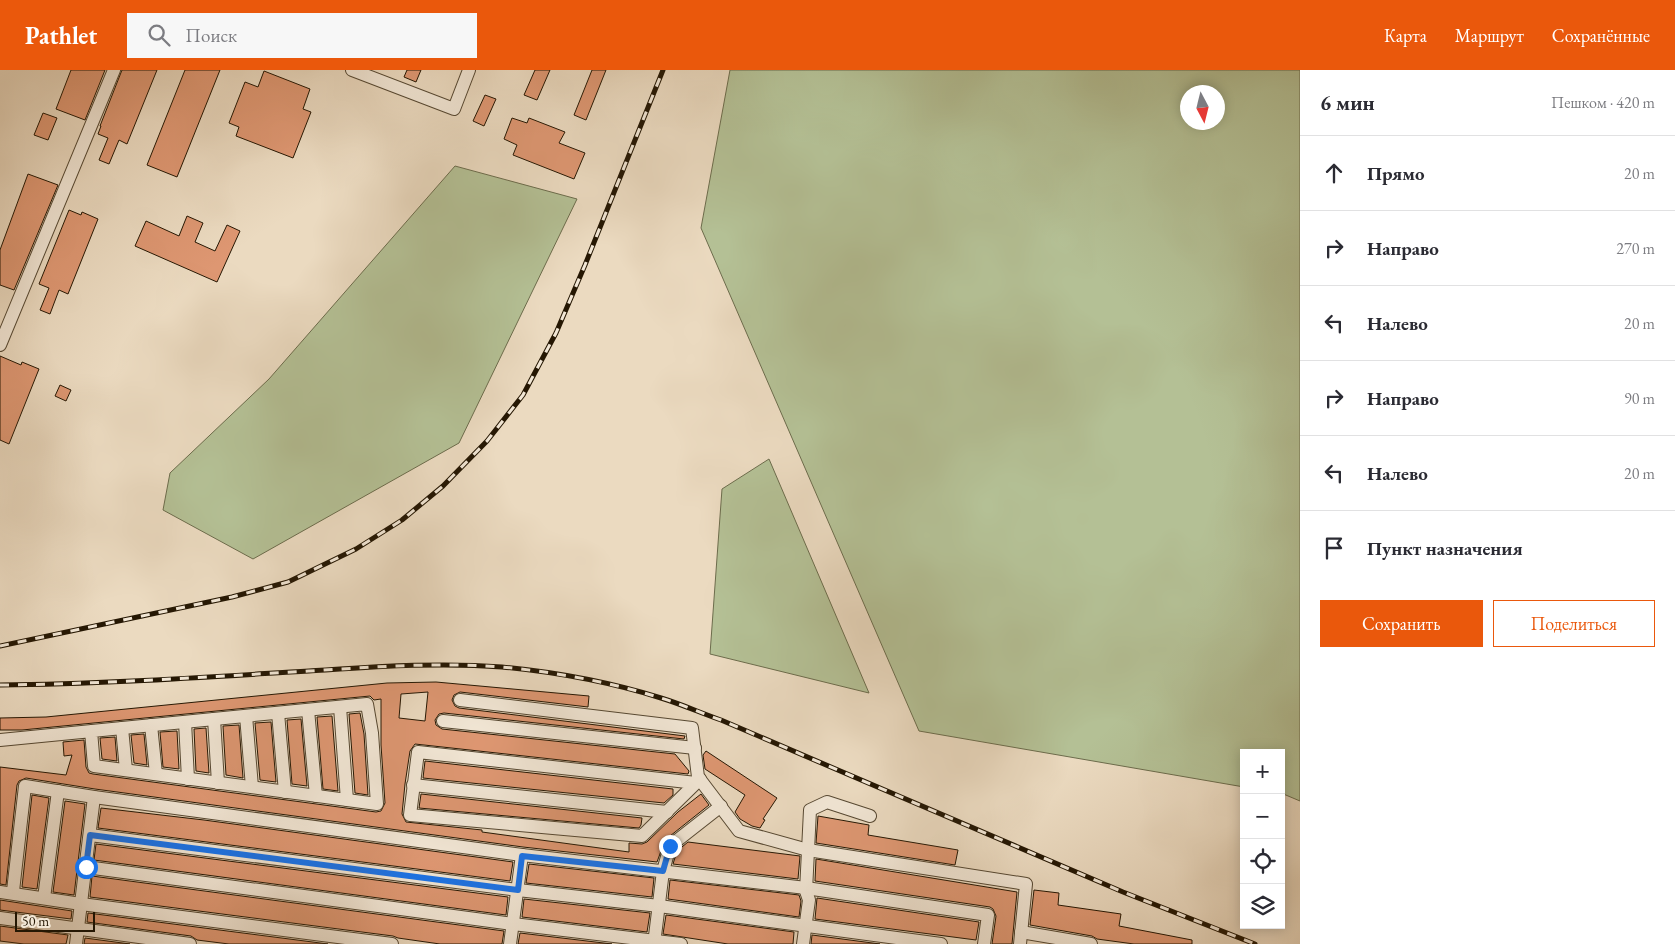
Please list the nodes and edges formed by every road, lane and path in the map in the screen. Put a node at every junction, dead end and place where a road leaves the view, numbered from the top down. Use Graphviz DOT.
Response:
graph roads {
  1 [pos="114,70"];
  2 [pos="352,70"];
  3 [pos="468,70"];
  4 [pos="0,345"];
  5 [pos="460,700"];
  6 [pos="340,707"];
  7 [pos="308,710"];
  8 [pos="278,713"];
  9 [pos="246,716"];
  10 [pos="214,719"];
  11 [pos="443,721"];
  12 [pos="185,722"];
  13 [pos="151,725"];
  14 [pos="122,728"];
  15 [pos="91,731"];
  16 [pos="0,740"];
  17 [pos="695,748"];
  18 [pos="126,770"];
  19 [pos="156,774"];
  20 [pos="188,779"];
  21 [pos="698,781"];
  22 [pos="218,783"];
  23 [pos="414,785"];
  24 [pos="252,787"];
  25 [pos="58,791"];
  26 [pos="285,792"];
  27 [pos="316,796"];
  28 [pos="94,797"];
  29 [pos="347,800"];
  30 [pos="721,806"];
  31 [pos="667,812"];
  32 [pos="870,816"];
  33 [pos="90,835"];
  34 [pos="808,850"];
  35 [pos="522,856"];
  36 [pos="86,867"];
  37 [pos="663,871"];
  38 [pos="806,888"];
  39 [pos="518,890"];
  40 [pos="6,891"];
  41 [pos="44,898"];
  42 [pos="81,904"];
  43 [pos="658,906"];
  44 [pos="0,918"];
  45 [pos="513,924"];
  46 [pos="806,926"];
  47 [pos="78,930"];
  48 [pos="1021,938"];
  49 [pos="654,942"];
  50 [pos="76,944"];
  51 [pos="190,944"];
  52 [pos="392,944"];
  53 [pos="510,944"];
  54 [pos="681,944"];
  55 [pos="804,944"];
  56 [pos="941,944"];
  57 [pos="984,944"];
  58 [pos="1090,944"];
  1 -- 4 [label="street"];
  2 -- 3 [label="street"];
  5 -- 17 [label="street"];
  6 -- 7 [label="street"];
  6 -- 29 [label="street"];
  6 -- 29 [label="street"];
  7 -- 8 [label="street"];
  7 -- 27 [label="street"];
  8 -- 9 [label="street"];
  8 -- 26 [label="street"];
  9 -- 10 [label="street"];
  9 -- 24 [label="street"];
  10 -- 12 [label="street"];
  10 -- 22 [label="street"];
  11 -- 17 [label="street"];
  12 -- 13 [label="street"];
  12 -- 20 [label="street"];
  13 -- 14 [label="street"];
  13 -- 19 [label="street"];
  14 -- 15 [label="street"];
  14 -- 18 [label="street"];
  15 -- 16 [label="street"];
  15 -- 18 [label="street"];
  17 -- 21 [label="street"];
  18 -- 19 [label="street"];
  19 -- 20 [label="street"];
  20 -- 22 [label="street"];
  21 -- 23 [label="street"];
  21 -- 30 [label="street"];
  21 -- 31 [label="street"];
  22 -- 24 [label="street"];
  23 -- 31 [label="street"];
  23 -- 31 [label="street"];
  24 -- 26 [label="street"];
  25 -- 28 [label="street"];
  25 -- 40 [label="street"];
  25 -- 41 [label="street"];
  26 -- 27 [label="street"];
  27 -- 29 [label="street"];
  28 -- 33 [label="street"];
  28 -- 35 [label="street"];
  30 -- 34 [label="street"];
  30 -- 37 [label="street"];
  32 -- 34 [label="street"];
  33 -- 36 [label="street"];
  33 -- 39 [label="street"];
  34 -- 38 [label="street"];
  34 -- 48 [label="street"];
  35 -- 37 [label="street"];
  35 -- 39 [label="street"];
  36 -- 42 [label="street"];
  36 -- 45 [label="street"];
  37 -- 38 [label="street"];
  37 -- 43 [label="street"];
  38 -- 46 [label="street"];
  38 -- 57 [label="street"];
  39 -- 43 [label="street"];
  39 -- 45 [label="street"];
  40 -- 41 [label="street"];
  41 -- 42 [label="street"];
  42 -- 47 [label="street"];
  42 -- 52 [label="street"];
  43 -- 46 [label="street"];
  43 -- 49 [label="street"];
  44 -- 47 [label="street"];
  45 -- 49 [label="street"];
  45 -- 53 [label="street"];
  46 -- 55 [label="street"];
  46 -- 56 [label="street"];
  47 -- 50 [label="street"];
  47 -- 51 [label="street"];
  48 -- 58 [label="street"];
  49 -- 54 [label="street"];
}
